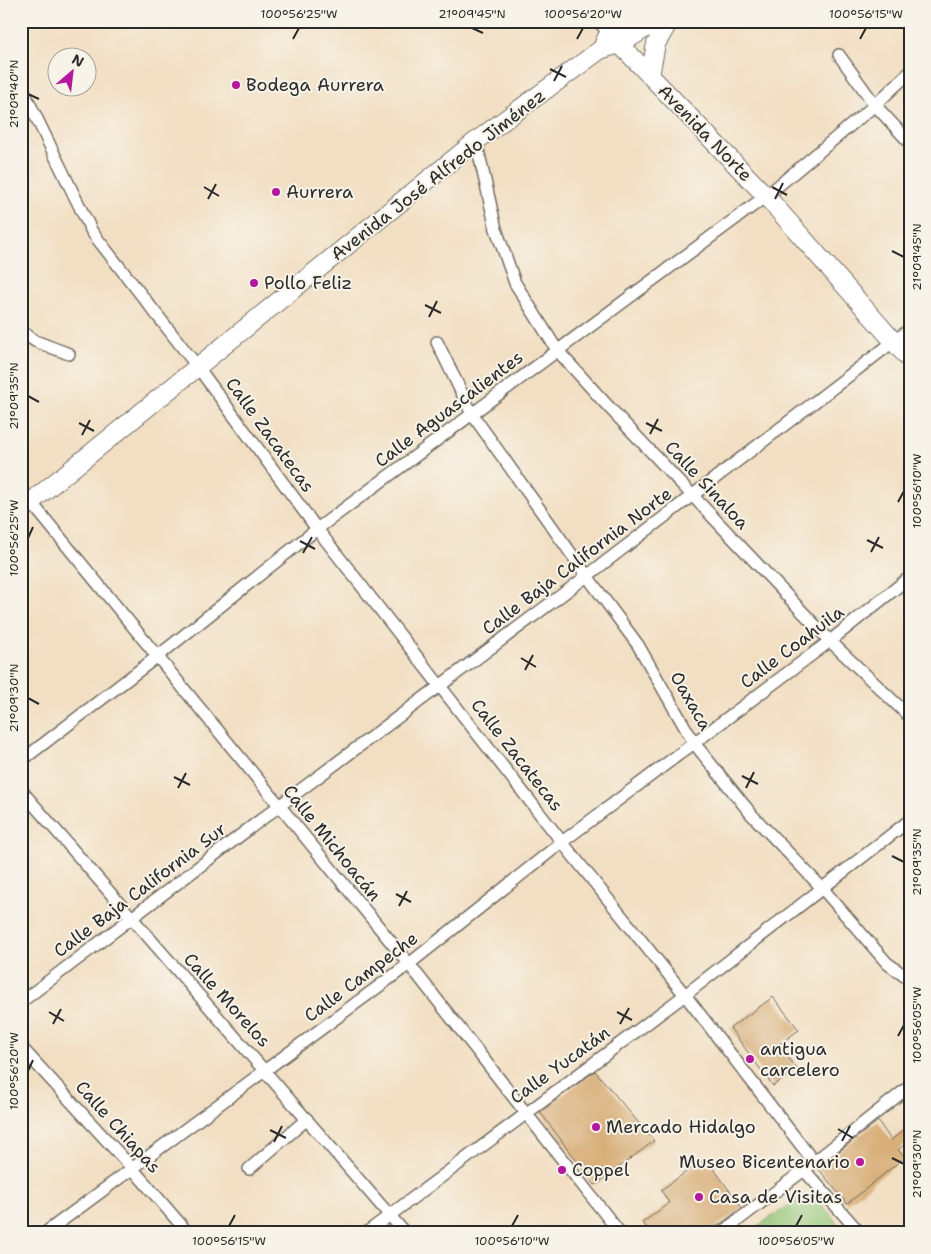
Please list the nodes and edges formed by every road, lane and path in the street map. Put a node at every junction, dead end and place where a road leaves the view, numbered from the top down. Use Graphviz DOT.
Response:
graph roads {
  1 [pos="627,21"];
  2 [pos="657,21"];
  3 [pos="669,21"];
  4 [pos="609,33"];
  5 [pos="839,55"];
  6 [pos="910,72"];
  7 [pos="650,75"];
  8 [pos="21,86"];
  9 [pos="875,105"];
  10 [pos="476,141"];
  11 [pos="910,143"];
  12 [pos="766,196"];
  13 [pos="910,329"];
  14 [pos="21,332"];
  15 [pos="437,342"];
  16 [pos="894,342"];
  17 [pos="557,350"];
  18 [pos="69,354"];
  19 [pos="910,360"];
  20 [pos="197,366"];
  21 [pos="472,414"];
  22 [pos="693,496"];
  23 [pos="26,506"];
  24 [pos="317,528"];
  25 [pos="587,576"];
  26 [pos="910,577"];
  27 [pos="830,641"];
  28 [pos="158,656"];
  29 [pos="440,686"];
  30 [pos="910,717"];
  31 [pos="694,743"];
  32 [pos="21,761"];
  33 [pos="21,790"];
  34 [pos="279,806"];
  35 [pos="910,820"];
  36 [pos="562,842"];
  37 [pos="822,888"];
  38 [pos="132,919"];
  39 [pos="409,964"];
  40 [pos="910,980"];
  41 [pos="685,995"];
  42 [pos="21,1002"];
  43 [pos="21,1046"];
  44 [pos="265,1069"];
  45 [pos="910,1086"];
  46 [pos="526,1112"];
  47 [pos="307,1119"];
  48 [pos="814,1162"];
  49 [pos="132,1168"];
  50 [pos="249,1169"];
  51 [pos="804,1170"];
  52 [pos="389,1215"];
  53 [pos="45,1233"];
  54 [pos="188,1233"];
  55 [pos="366,1233"];
  56 [pos="405,1233"];
  57 [pos="620,1233"];
  58 [pos="721,1233"];
  59 [pos="860,1233"];
  1 -- 4 [label="main road"];
  2 -- 4 [label="main road"];
  3 -- 7 [label="main road"];
  4 -- 7 [label="main road, Avenida Norte"];
  4 -- 10 [label="main road, Avenida José Alfredo Jiménez"];
  5 -- 9 [label="street"];
  6 -- 9 [label="street, Calle Aguascalientes"];
  7 -- 12 [label="main road, Avenida Norte"];
  8 -- 20 [label="street, Calle Zacatecas"];
  9 -- 11 [label="street"];
  9 -- 12 [label="street, Calle Aguascalientes"];
  10 -- 17 [label="street, Calle Sinaloa"];
  10 -- 20 [label="main road, Avenida José Alfredo Jiménez"];
  12 -- 16 [label="main road, Avenida Norte"];
  12 -- 17 [label="street, Calle Aguascalientes"];
  13 -- 16 [label="street, Calle Baja California Norte"];
  14 -- 18 [label="street"];
  15 -- 21 [label="street, Oaxaca"];
  16 -- 19 [label="main road, Avenida Norte"];
  16 -- 22 [label="street, Calle Baja California Norte"];
  17 -- 21 [label="street, Calle Aguascalientes"];
  17 -- 22 [label="street, Calle Sinaloa"];
  20 -- 23 [label="main road, Avenida José Alfredo Jiménez"];
  20 -- 24 [label="street, Calle Zacatecas"];
  21 -- 24 [label="street, Calle Aguascalientes"];
  21 -- 25 [label="street, Oaxaca"];
  22 -- 25 [label="street, Calle Baja California Norte"];
  22 -- 27 [label="street, Calle Sinaloa"];
  23 -- 28 [label="street, Calle Michoacán"];
  24 -- 28 [label="street, Calle Aguascalientes"];
  24 -- 29 [label="street, Calle Zacatecas"];
  25 -- 29 [label="street, Calle Baja California Norte"];
  25 -- 31 [label="street, Oaxaca"];
  26 -- 27 [label="street, Calle Coahuila"];
  27 -- 30 [label="street, Calle Sinaloa"];
  27 -- 31 [label="street, Calle Coahuila"];
  28 -- 32 [label="street, Calle Aguascalientes"];
  28 -- 34 [label="street, Calle Michoacán"];
  29 -- 34 [label="street, Calle Baja California Norte"];
  29 -- 36 [label="street, Calle Zacatecas"];
  31 -- 36 [label="street, Calle Campeche"];
  31 -- 37 [label="street, Oaxaca"];
  33 -- 38 [label="street, Calle Morelos"];
  34 -- 38 [label="street, Calle Baja California Sur"];
  34 -- 39 [label="street, Calle Michoacán"];
  35 -- 37 [label="street, Calle Yucatán"];
  36 -- 39 [label="street, Calle Campeche"];
  36 -- 41 [label="street, Calle Zacatecas"];
  37 -- 40 [label="street, Oaxaca"];
  37 -- 41 [label="street, Calle Yucatán"];
  38 -- 42 [label="street, Calle Baja California Sur"];
  38 -- 44 [label="street, Calle Morelos"];
  39 -- 44 [label="street, Calle Campeche"];
  39 -- 46 [label="street, Calle Michoacán"];
  41 -- 46 [label="street, Calle Yucatán"];
  41 -- 48 [label="street, Calle Zacatecas"];
  43 -- 49 [label="street, Calle Chiapas"];
  44 -- 47 [label="street, Calle Morelos"];
  44 -- 49 [label="street, Calle Campeche"];
  45 -- 48 [label="street"];
  46 -- 52 [label="street, Calle Yucatán"];
  46 -- 57 [label="street, Calle Michoacán"];
  47 -- 50 [label="street"];
  47 -- 52 [label="street, Calle Morelos"];
  48 -- 51 [label="street"];
  49 -- 53 [label="street, Calle Campeche"];
  49 -- 54 [label="street, Calle Chiapas"];
  51 -- 58 [label="street"];
  51 -- 59 [label="street"];
  52 -- 55 [label="street, Calle Yucatán"];
  52 -- 56 [label="street, Calle Morelos"];
}
